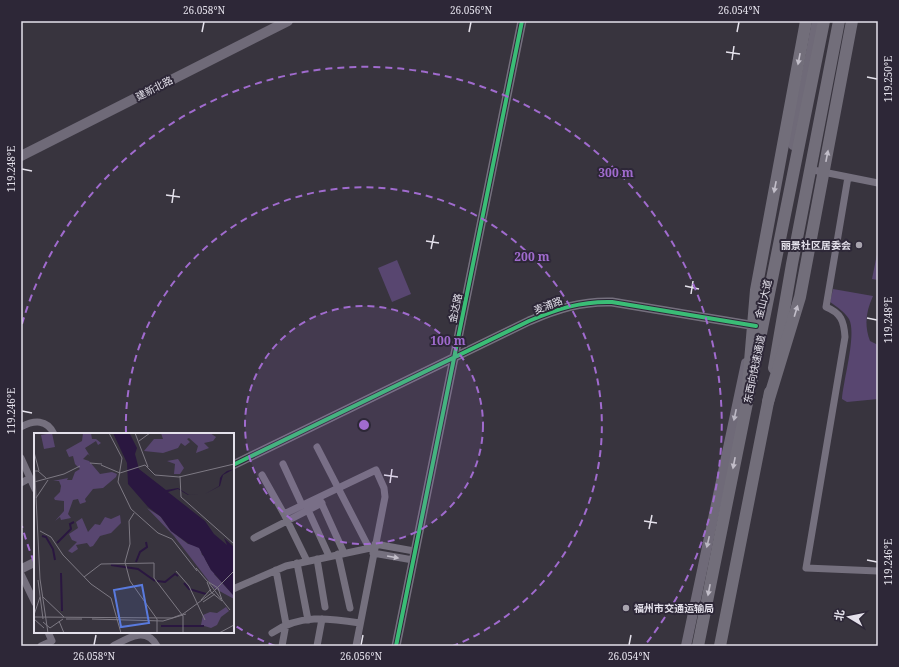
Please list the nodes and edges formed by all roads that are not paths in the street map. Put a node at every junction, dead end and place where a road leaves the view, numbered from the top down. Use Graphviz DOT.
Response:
graph roads {
  1 [pos="288,21"];
  2 [pos="522,21"];
  3 [pos="806,21"];
  4 [pos="817,21"];
  5 [pos="824,21"];
  6 [pos="840,21"];
  7 [pos="852,21"];
  8 [pos="21,156"];
  9 [pos="813,170"];
  10 [pos="848,177"];
  11 [pos="878,183"];
  12 [pos="756,326"];
  13 [pos="452,360"];
  14 [pos="747,397"];
  15 [pos="768,402"];
  16 [pos="21,427"];
  17 [pos="54,433"];
  18 [pos="317,447"];
  19 [pos="21,458"];
  20 [pos="283,464"];
  21 [pos="234,465"];
  22 [pos="262,475"];
  23 [pos="30,478"];
  24 [pos="21,483"];
  25 [pos="34,487"];
  26 [pos="338,488"];
  27 [pos="320,500"];
  28 [pos="302,505"];
  29 [pos="308,510"];
  30 [pos="284,514"];
  31 [pos="287,521"];
  32 [pos="254,538"];
  33 [pos="373,548"];
  34 [pos="341,554"];
  35 [pos="329,556"];
  36 [pos="414,556"];
  37 [pos="317,559"];
  38 [pos="307,561"];
  39 [pos="34,562"];
  40 [pos="296,563"];
  41 [pos="21,569"];
  42 [pos="276,570"];
  43 [pos="878,571"];
  44 [pos="21,574"];
  45 [pos="234,589"];
  46 [pos="34,602"];
  47 [pos="325,607"];
  48 [pos="350,608"];
  49 [pos="322,619"];
  50 [pos="308,620"];
  51 [pos="360,623"];
  52 [pos="286,624"];
  53 [pos="49,633"];
  54 [pos="272,633"];
  55 [pos="54,643"];
  56 [pos="42,646"];
  57 [pos="113,646"];
  58 [pos="157,646"];
  59 [pos="282,646"];
  60 [pos="317,646"];
  61 [pos="356,646"];
  62 [pos="396,646"];
  63 [pos="686,646"];
  64 [pos="698,646"];
  65 [pos="721,646"];
  1 -- 8 [label="main road, 建新北路"];
  2 -- 13 [label="street, 金达路"];
  3 -- 14 [label="highway, one-way, bridge"];
  4 -- 12 [label="main road, 金山大道"];
  5 -- 14 [label="highway, 东西向快速通道, bridge"];
  6 -- 9 [label="main road"];
  6 -- 15 [label="highway, 东西向快速通道, bridge"];
  15 -- 7 [label="highway, one-way, bridge"];
  9 -- 10 [label="street"];
  9 -- 65 [label="main road"];
  10 -- 11 [label="street"];
  10 -- 43 [label="street"];
  12 -- 13 [label="street, 麦浦路"];
  12 -- 63 [label="main road, 金山大道, one-way"];
  13 -- 21 [label="street, 麦浦路"];
  13 -- 36 [label="street, 金达路"];
  14 -- 64 [label="highway, 东西向快速通道, one-way"];
  15 -- 65 [label="highway, 东西向快速通道"];
  16 -- 17 [label="street"];
  18 -- 26 [label="street"];
  19 -- 23 [label="street"];
  20 -- 28 [label="street"];
  22 -- 30 [label="street"];
  23 -- 24 [label="street"];
  23 -- 25 [label="street"];
  26 -- 27 [label="street"];
  26 -- 33 [label="street"];
  26 -- 33 [label="street"];
  27 -- 28 [label="street"];
  27 -- 29 [label="street"];
  27 -- 34 [label="street"];
  28 -- 30 [label="street"];
  29 -- 31 [label="street"];
  29 -- 35 [label="street"];
  30 -- 31 [label="street"];
  31 -- 32 [label="street"];
  31 -- 38 [label="street"];
  33 -- 34 [label="street"];
  33 -- 36 [label="street"];
  33 -- 51 [label="street"];
  34 -- 35 [label="street"];
  34 -- 48 [label="street"];
  35 -- 37 [label="street"];
  36 -- 62 [label="street, 金达路"];
  37 -- 38 [label="street"];
  37 -- 47 [label="street"];
  38 -- 40 [label="street"];
  39 -- 41 [label="street"];
  40 -- 42 [label="street"];
  40 -- 50 [label="street"];
  42 -- 45 [label="street"];
  42 -- 52 [label="street"];
  44 -- 46 [label="street"];
  49 -- 50 [label="street"];
  49 -- 51 [label="street"];
  49 -- 60 [label="street"];
  50 -- 52 [label="street"];
  51 -- 61 [label="street"];
  52 -- 54 [label="street"];
  52 -- 59 [label="street"];
  53 -- 55 [label="street"];
  55 -- 56 [label="street"];
  57 -- 58 [label="street"];
}
